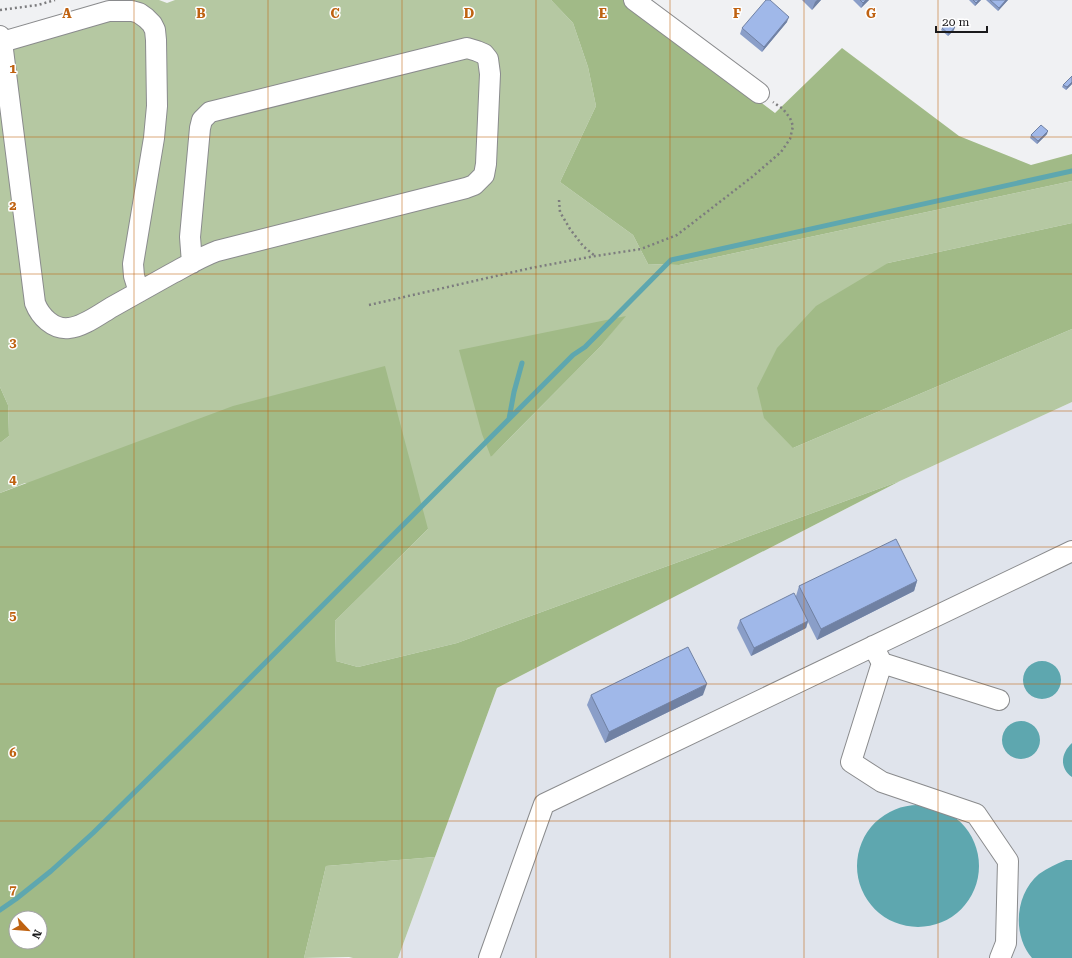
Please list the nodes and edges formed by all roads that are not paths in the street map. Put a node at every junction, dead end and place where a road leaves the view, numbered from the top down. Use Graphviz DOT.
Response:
graph roads {
  1 [pos="634,0"];
  2 [pos="1,39"];
  3 [pos="759,93"];
  4 [pos="192,262"];
  5 [pos="139,292"];
  6 [pos="1072,551"];
  7 [pos="878,654"];
  8 [pos="999,700"];
  9 [pos="489,958"];
  10 [pos="1000,958"];
  1 -- 3 [label="lane"];
  2 -- 5 [label="lane"];
  2 -- 5 [label="lane"];
  4 -- 4 [label="lane"];
  4 -- 5 [label="lane"];
  6 -- 7 [label="lane"];
  7 -- 8 [label="lane"];
  7 -- 9 [label="lane"];
  7 -- 10 [label="lane"];
}
